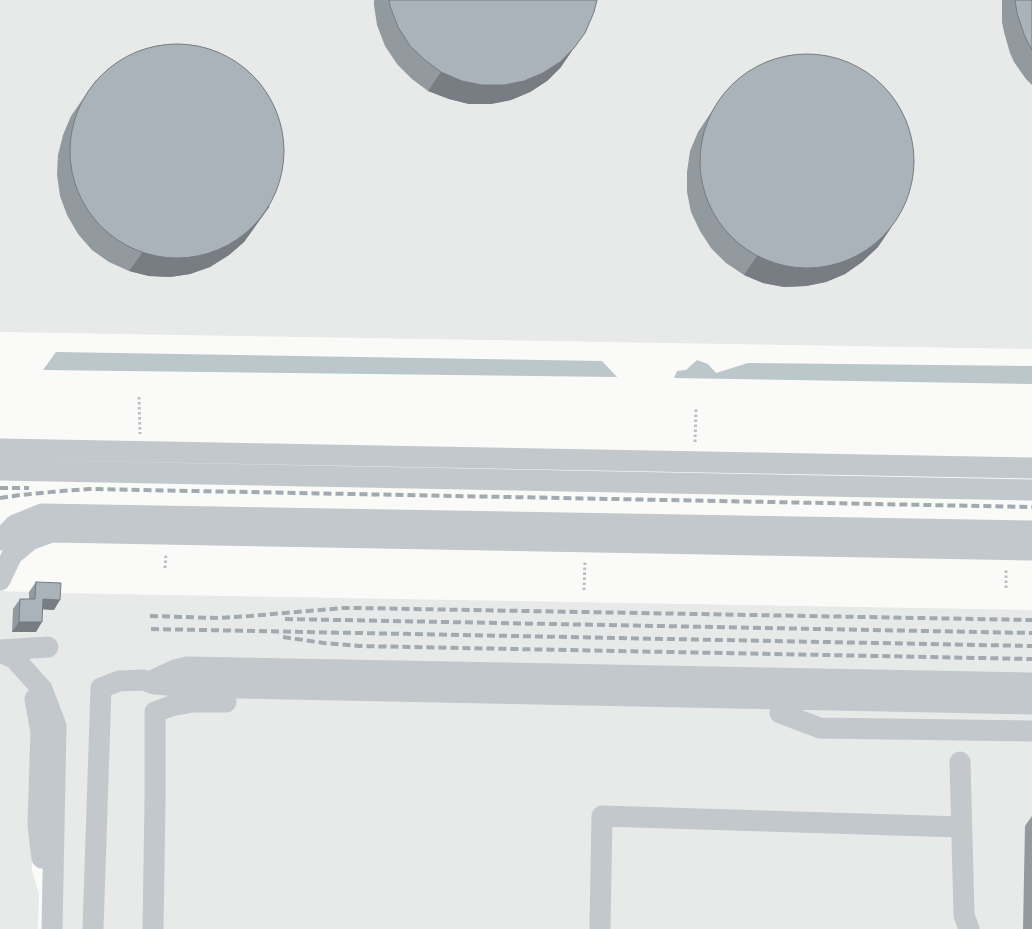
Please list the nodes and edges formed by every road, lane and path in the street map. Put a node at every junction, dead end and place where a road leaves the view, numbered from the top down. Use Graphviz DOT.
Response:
graph roads {
  1 [pos="0,449"];
  2 [pos="1032,468"];
  3 [pos="0,470"];
  4 [pos="1032,490"];
  5 [pos="1032,531"];
  6 [pos="0,540"];
  7 [pos="1032,550"];
  8 [pos="0,580"];
  9 [pos="48,647"];
  10 [pos="0,651"];
  11 [pos="0,659"];
  12 [pos="149,682"];
  13 [pos="1032,683"];
  14 [pos="1032,694"];
  15 [pos="1032,704"];
  16 [pos="780,714"];
  17 [pos="1032,718"];
  18 [pos="1032,731"];
  19 [pos="960,762"];
  20 [pos="961,827"];
  21 [pos="44,929"];
  22 [pos="52,929"];
  23 [pos="93,929"];
  24 [pos="153,929"];
  25 [pos="600,929"];
  26 [pos="969,929"];
  1 -- 2 [label="street"];
  3 -- 4 [label="street"];
  5 -- 6 [label="street"];
  7 -- 8 [label="street"];
  9 -- 10 [label="street"];
  10 -- 22 [label="street"];
  11 -- 21 [label="street"];
  12 -- 13 [label="street"];
  12 -- 14 [label="street"];
  12 -- 15 [label="street"];
  12 -- 23 [label="street"];
  16 -- 17 [label="street"];
  16 -- 18 [label="street"];
  16 -- 24 [label="street"];
  19 -- 20 [label="street"];
  20 -- 25 [label="street"];
  20 -- 26 [label="street"];
}
